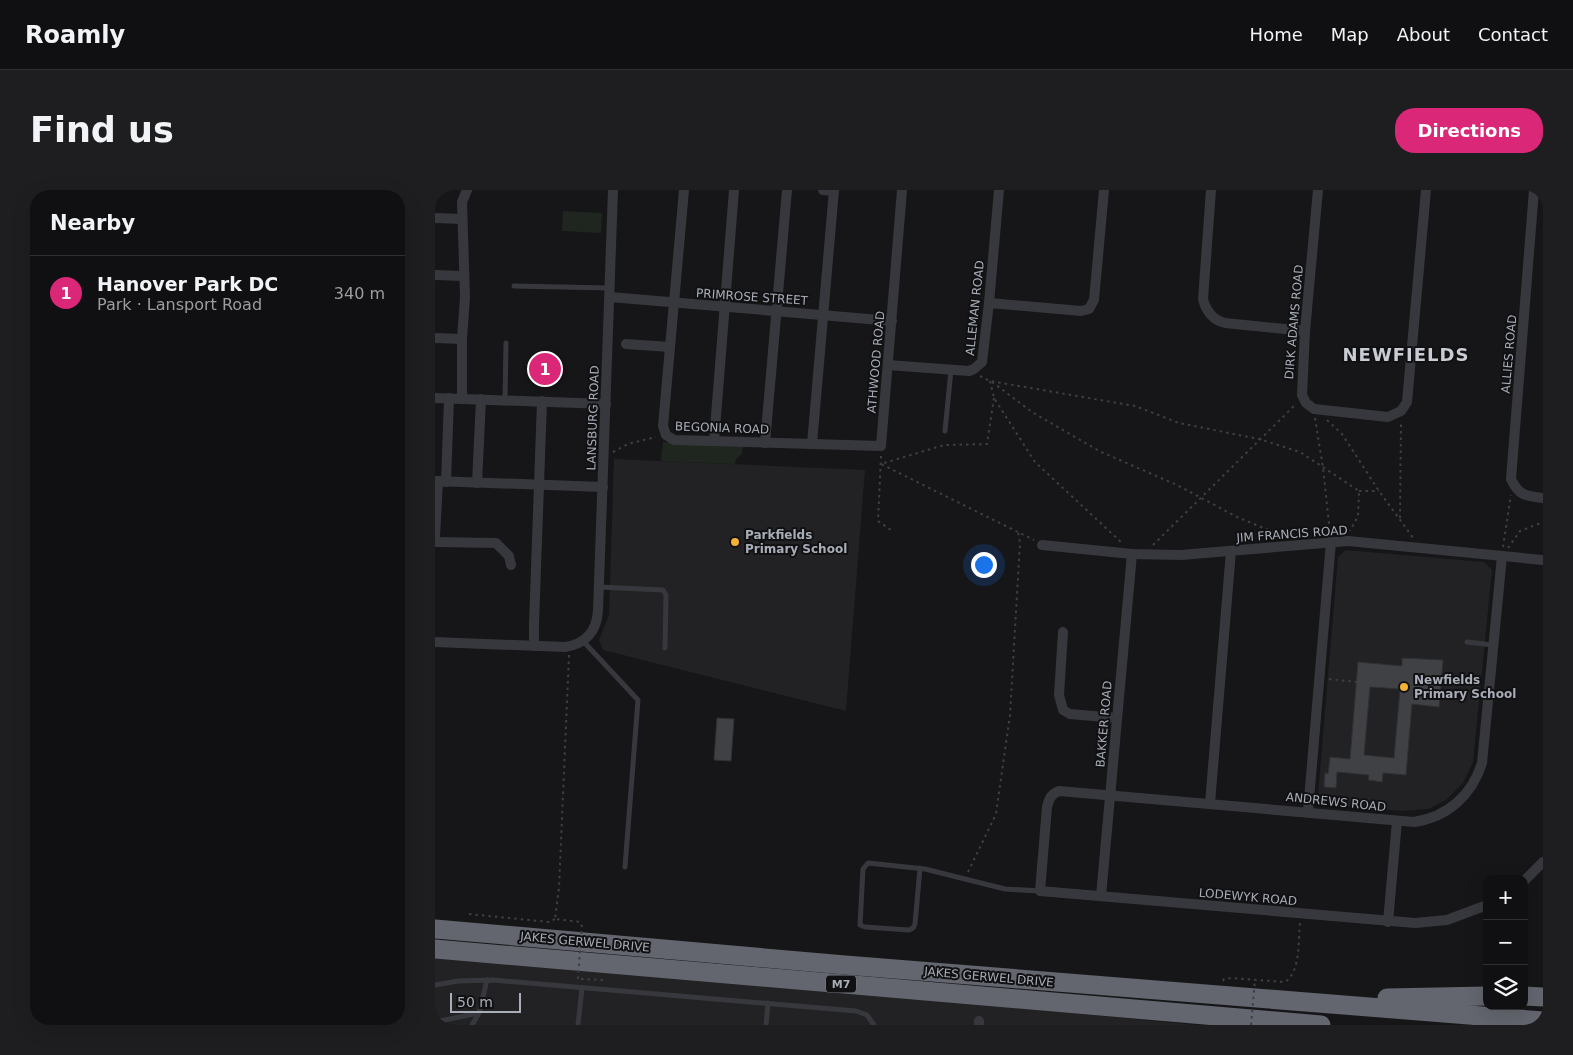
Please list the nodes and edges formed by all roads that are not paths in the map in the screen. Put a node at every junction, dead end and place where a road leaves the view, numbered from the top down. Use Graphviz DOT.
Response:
graph roads {
  1 [pos="467,190"];
  2 [pos="613,190"];
  3 [pos="684,190"];
  4 [pos="734,190"];
  5 [pos="787,190"];
  6 [pos="830,190"];
  7 [pos="902,190"];
  8 [pos="999,190"];
  9 [pos="1104,190"];
  10 [pos="1211,190"];
  11 [pos="1318,190"];
  12 [pos="1426,190"];
  13 [pos="1534,190"];
  14 [pos="435,218"];
  15 [pos="462,219"];
  16 [pos="435,275"];
  17 [pos="463,276"];
  18 [pos="514,286"];
  19 [pos="610,293"];
  20 [pos="989,303"];
  21 [pos="675,304"];
  22 [pos="725,308"];
  23 [pos="776,312"];
  24 [pos="823,315"];
  25 [pos="892,321"];
  26 [pos="1305,331"];
  27 [pos="435,338"];
  28 [pos="462,339"];
  29 [pos="506,342"];
  30 [pos="626,344"];
  31 [pos="671,347"];
  32 [pos="888,365"];
  33 [pos="951,370"];
  34 [pos="435,398"];
  35 [pos="449,398"];
  36 [pos="462,398"];
  37 [pos="481,399"];
  38 [pos="505,400"];
  39 [pos="542,401"];
  40 [pos="607,404"];
  41 [pos="945,431"];
  42 [pos="714,441"];
  43 [pos="765,442"];
  44 [pos="812,444"];
  45 [pos="881,446"];
  46 [pos="440,481"];
  47 [pos="477,483"];
  48 [pos="539,485"];
  49 [pos="603,487"];
  50 [pos="1543,498"];
  51 [pos="435,537"];
  52 [pos="435,542"];
  53 [pos="1331,542"];
  54 [pos="1042,545"];
  55 [pos="1231,551"];
  56 [pos="1132,554"];
  57 [pos="1502,556"];
  58 [pos="1543,560"];
  59 [pos="511,565"];
  60 [pos="599,587"];
  61 [pos="1063,632"];
  62 [pos="583,641"];
  63 [pos="435,642"];
  64 [pos="1467,642"];
  65 [pos="1493,645"];
  66 [pos="534,646"];
  67 [pos="665,648"];
  68 [pos="1116,718"];
  69 [pos="1110,794"];
  70 [pos="1209,803"];
  71 [pos="1308,811"];
  72 [pos="1397,821"];
  73 [pos="1543,862"];
  74 [pos="625,867"];
  75 [pos="920,868"];
  76 [pos="1528,877"];
  77 [pos="1040,892"];
  78 [pos="1101,896"];
  79 [pos="1483,906"];
  80 [pos="1388,922"];
  81 [pos="435,928"];
  82 [pos="435,950"];
  83 [pos="487,980"];
  84 [pos="435,986"];
  85 [pos="582,988"];
  86 [pos="1483,996"];
  87 [pos="1528,996"];
  88 [pos="1543,997"];
  89 [pos="1263,999"];
  90 [pos="768,1003"];
  91 [pos="479,1013"];
  92 [pos="1541,1021"];
  93 [pos="435,1022"];
  94 [pos="472,1025"];
  95 [pos="578,1025"];
  96 [pos="766,1025"];
  97 [pos="874,1025"];
  98 [pos="1315,1025"];
  1 -- 15 [label="street"];
  2 -- 19 [label="street, LANSBURG ROAD"];
  3 -- 21 [label="street, BEGONIA ROAD"];
  4 -- 22 [label="street"];
  5 -- 23 [label="street"];
  6 -- 24 [label="street"];
  7 -- 25 [label="street, ATHWOOD ROAD"];
  8 -- 20 [label="street, ALLEMAN ROAD"];
  9 -- 20 [label="street"];
  10 -- 26 [label="street"];
  11 -- 26 [label="street, DIRK ADAMS ROAD"];
  12 -- 26 [label="street, DIRK ADAMS ROAD"];
  13 -- 50 [label="street, ALLIES ROAD"];
  14 -- 15 [label="street"];
  15 -- 17 [label="street"];
  16 -- 17 [label="street"];
  17 -- 28 [label="street"];
  18 -- 19 [label="lane"];
  19 -- 21 [label="street, PRIMROSE STREET"];
  19 -- 40 [label="street, LANSBURG ROAD"];
  20 -- 33 [label="street, ALLEMAN ROAD"];
  21 -- 22 [label="street, PRIMROSE STREET"];
  21 -- 31 [label="street, BEGONIA ROAD"];
  22 -- 23 [label="street, PRIMROSE STREET"];
  22 -- 42 [label="street"];
  23 -- 24 [label="street, PRIMROSE STREET"];
  23 -- 43 [label="street"];
  24 -- 25 [label="street, PRIMROSE STREET"];
  24 -- 44 [label="street"];
  25 -- 32 [label="street, ATHWOOD ROAD"];
  27 -- 28 [label="street"];
  28 -- 36 [label="street"];
  29 -- 38 [label="lane"];
  30 -- 31 [label="street"];
  31 -- 42 [label="street, BEGONIA ROAD"];
  32 -- 33 [label="street, ALLEMAN ROAD"];
  32 -- 45 [label="street, ATHWOOD ROAD"];
  33 -- 41 [label="lane"];
  34 -- 35 [label="street"];
  35 -- 36 [label="street"];
  35 -- 46 [label="street"];
  36 -- 37 [label="street"];
  37 -- 38 [label="street"];
  37 -- 47 [label="street"];
  38 -- 39 [label="street"];
  39 -- 40 [label="street"];
  39 -- 48 [label="street"];
  40 -- 49 [label="street, LANSBURG ROAD"];
  42 -- 43 [label="street, BEGONIA ROAD"];
  43 -- 44 [label="street, BEGONIA ROAD"];
  44 -- 45 [label="street, BEGONIA ROAD"];
  46 -- 47 [label="street"];
  46 -- 51 [label="street"];
  47 -- 48 [label="street"];
  48 -- 49 [label="street"];
  48 -- 66 [label="street"];
  49 -- 60 [label="street, LANSBURG ROAD"];
  52 -- 59 [label="street"];
  53 -- 55 [label="street, JIM FRANCIS ROAD"];
  53 -- 57 [label="street, JIM FRANCIS ROAD"];
  53 -- 71 [label="street"];
  54 -- 56 [label="street, JIM FRANCIS ROAD"];
  55 -- 56 [label="street, JIM FRANCIS ROAD"];
  55 -- 70 [label="street"];
  56 -- 68 [label="street, BAKKER ROAD"];
  57 -- 58 [label="street, JIM FRANCIS ROAD"];
  57 -- 65 [label="street, ANDREWS ROAD"];
  60 -- 62 [label="street, LANSBURG ROAD"];
  60 -- 67 [label="lane"];
  61 -- 68 [label="street"];
  62 -- 66 [label="street"];
  62 -- 74 [label="lane"];
  63 -- 66 [label="street"];
  64 -- 65 [label="lane"];
  65 -- 72 [label="street, ANDREWS ROAD"];
  68 -- 69 [label="street, BAKKER ROAD"];
  69 -- 70 [label="street, ANDREWS ROAD"];
  69 -- 77 [label="street, ANDREWS ROAD"];
  69 -- 78 [label="street, BAKKER ROAD"];
  70 -- 71 [label="street, ANDREWS ROAD"];
  71 -- 72 [label="street, ANDREWS ROAD"];
  72 -- 80 [label="street"];
  73 -- 76 [label="street"];
  75 -- 75 [label="lane, LODEWYK ROAD"];
  75 -- 77 [label="lane, LODEWYK ROAD"];
  77 -- 78 [label="street, LODEWYK ROAD"];
  78 -- 80 [label="street, LODEWYK ROAD"];
  79 -- 80 [label="street, LODEWYK ROAD"];
  81 -- 89 [label="highway, JAKES GERWEL DRIVE / M7"];
  82 -- 98 [label="highway, JAKES GERWEL DRIVE / M7"];
  83 -- 84 [label="lane"];
  83 -- 85 [label="lane"];
  83 -- 91 [label="lane"];
  85 -- 90 [label="lane"];
  85 -- 95 [label="lane"];
  86 -- 89 [label="highway"];
  87 -- 88 [label="highway"];
  89 -- 92 [label="highway, JAKES GERWEL DRIVE / M7"];
  90 -- 96 [label="lane"];
  90 -- 97 [label="lane"];
  91 -- 93 [label="lane"];
  91 -- 94 [label="lane"];
}
